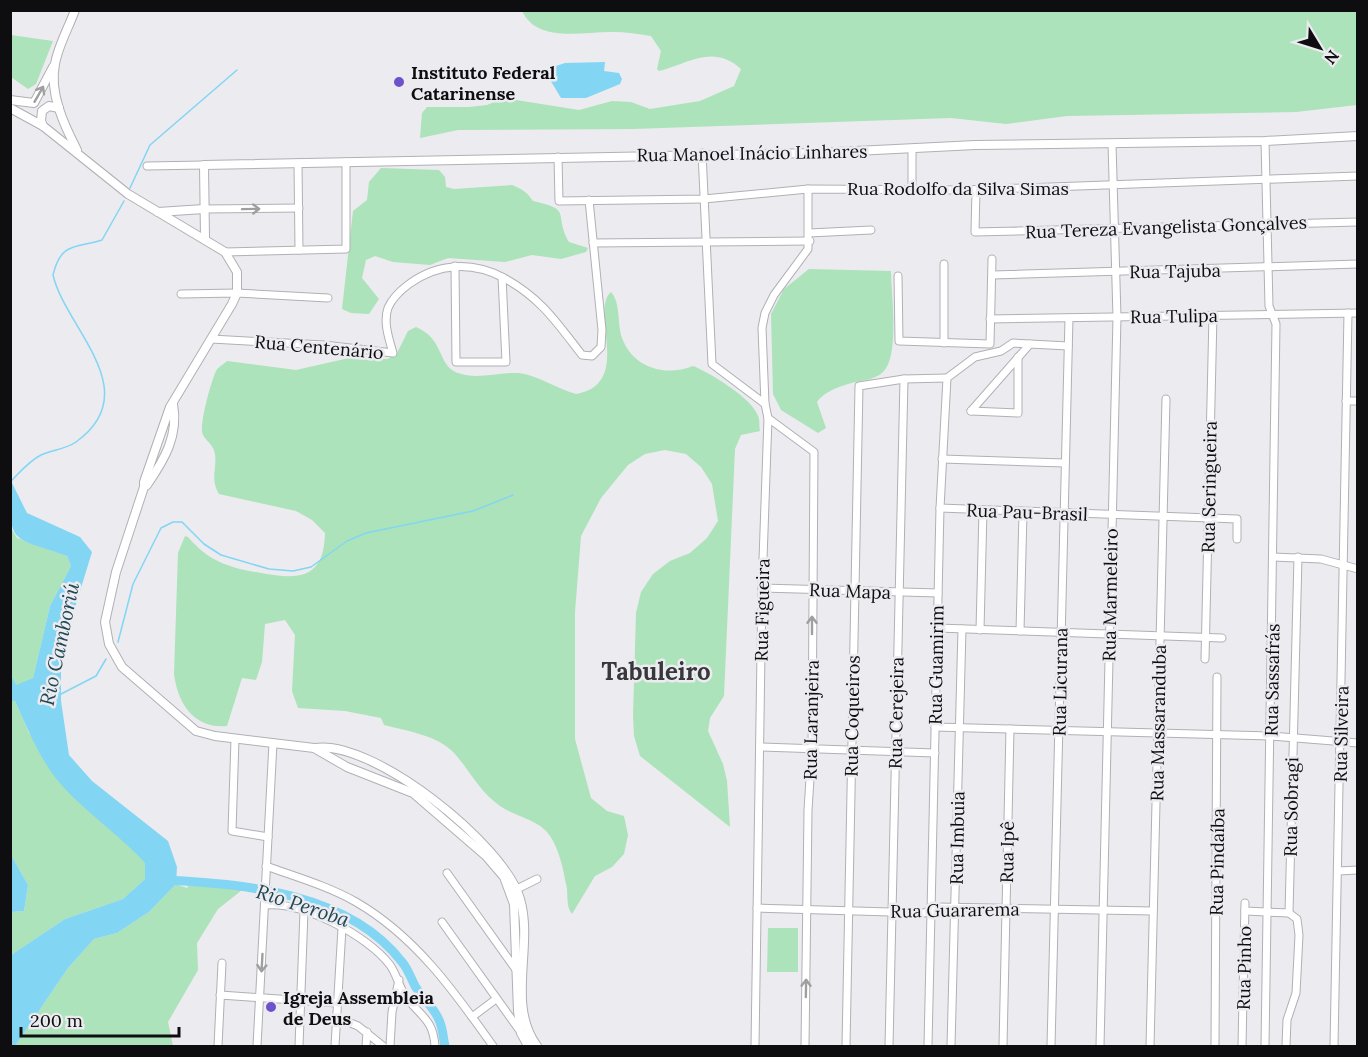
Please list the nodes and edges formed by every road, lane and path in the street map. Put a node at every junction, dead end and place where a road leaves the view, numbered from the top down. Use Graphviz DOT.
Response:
graph roads {
  1 [pos="75,10"];
  2 [pos="55,64"];
  3 [pos="10,100"];
  4 [pos="10,108"];
  5 [pos="59,108"];
  6 [pos="43,126"];
  7 [pos="1358,136"];
  8 [pos="1265,141"];
  9 [pos="1112,144"];
  10 [pos="912,149"];
  11 [pos="79,153"];
  12 [pos="702,153"];
  13 [pos="558,157"];
  14 [pos="346,162"];
  15 [pos="298,163"];
  16 [pos="204,165"];
  17 [pos="147,166"];
  18 [pos="1358,176"];
  19 [pos="1266,181"];
  20 [pos="1113,186"];
  21 [pos="807,189"];
  22 [pos="912,190"];
  23 [pos="976,190"];
  24 [pos="704,199"];
  25 [pos="589,200"];
  26 [pos="299,208"];
  27 [pos="204,209"];
  28 [pos="158,212"];
  29 [pos="1358,222"];
  30 [pos="1267,224"];
  31 [pos="1114,229"];
  32 [pos="871,230"];
  33 [pos="809,233"];
  34 [pos="205,238"];
  35 [pos="706,240"];
  36 [pos="810,242"];
  37 [pos="593,243"];
  38 [pos="299,250"];
  39 [pos="225,252"];
  40 [pos="992,258"];
  41 [pos="944,264"];
  42 [pos="1358,264"];
  43 [pos="455,266"];
  44 [pos="1269,269"];
  45 [pos="1115,272"];
  46 [pos="993,275"];
  47 [pos="898,276"];
  48 [pos="502,277"];
  49 [pos="237,293"];
  50 [pos="181,294"];
  51 [pos="328,298"];
  52 [pos="1348,313"];
  53 [pos="1358,313"];
  54 [pos="1213,315"];
  55 [pos="1272,315"];
  56 [pos="1117,317"];
  57 [pos="1069,318"];
  58 [pos="990,319"];
  59 [pos="211,339"];
  60 [pos="944,343"];
  61 [pos="1030,344"];
  62 [pos="1068,346"];
  63 [pos="1018,357"];
  64 [pos="946,378"];
  65 [pos="904,379"];
  66 [pos="1166,399"];
  67 [pos="1346,401"];
  68 [pos="1358,401"];
  69 [pos="173,404"];
  70 [pos="765,404"];
  71 [pos="768,418"];
  72 [pos="159,434"];
  73 [pos="172,438"];
  74 [pos="153,456"];
  75 [pos="165,459"];
  76 [pos="942,459"];
  77 [pos="1065,463"];
  78 [pos="144,487"];
  79 [pos="940,508"];
  80 [pos="983,510"];
  81 [pos="1023,512"];
  82 [pos="1064,513"];
  83 [pos="1112,515"];
  84 [pos="1163,516"];
  85 [pos="1208,518"];
  86 [pos="1237,539"];
  87 [pos="1273,557"];
  88 [pos="1298,557"];
  89 [pos="1343,565"];
  90 [pos="1358,569"];
  91 [pos="762,588"];
  92 [pos="812,590"];
  93 [pos="855,591"];
  94 [pos="899,592"];
  95 [pos="938,593"];
  96 [pos="937,628"];
  97 [pos="962,629"];
  98 [pos="980,630"];
  99 [pos="1020,631"];
  100 [pos="1061,632"];
  101 [pos="1109,634"];
  102 [pos="1161,636"];
  103 [pos="1206,637"];
  104 [pos="1222,638"];
  105 [pos="1205,659"];
  106 [pos="1217,677"];
  107 [pos="935,727"];
  108 [pos="959,728"];
  109 [pos="1010,729"];
  110 [pos="1059,730"];
  111 [pos="1107,732"];
  112 [pos="1158,733"];
  113 [pos="1218,734"];
  114 [pos="1271,736"];
  115 [pos="1292,737"];
  116 [pos="235,739"];
  117 [pos="1341,741"];
  118 [pos="273,743"];
  119 [pos="1358,743"];
  120 [pos="760,747"];
  121 [pos="314,748"];
  122 [pos="812,748"];
  123 [pos="852,751"];
  124 [pos="895,752"];
  125 [pos="935,753"];
  126 [pos="355,755"];
  127 [pos="385,767"];
  128 [pos="352,768"];
  129 [pos="381,779"];
  130 [pos="268,837"];
  131 [pos="266,866"];
  132 [pos="1358,870"];
  133 [pos="1338,871"];
  134 [pos="447,873"];
  135 [pos="537,879"];
  136 [pos="517,889"];
  137 [pos="265,901"];
  138 [pos="955,907"];
  139 [pos="757,908"];
  140 [pos="1006,908"];
  141 [pos="807,909"];
  142 [pos="932,909"];
  143 [pos="1054,909"];
  144 [pos="849,910"];
  145 [pos="893,910"];
  146 [pos="1103,910"];
  147 [pos="304,911"];
  148 [pos="1153,911"];
  149 [pos="1267,912"];
  150 [pos="1289,913"];
  151 [pos="442,922"];
  152 [pos="342,928"];
  153 [pos="222,963"];
  154 [pos="517,971"];
  155 [pos="399,980"];
  156 [pos="220,995"];
  157 [pos="260,998"];
  158 [pos="496,999"];
  159 [pos="300,1000"];
  160 [pos="336,1003"];
  161 [pos="336,1017"];
  162 [pos="472,1017"];
  163 [pos="367,1032"];
  164 [pos="521,1033"];
  165 [pos="218,1047"];
  166 [pos="257,1047"];
  167 [pos="298,1047"];
  168 [pos="335,1047"];
  169 [pos="366,1047"];
  170 [pos="383,1047"];
  171 [pos="390,1047"];
  172 [pos="435,1047"];
  173 [pos="493,1047"];
  174 [pos="528,1047"];
  175 [pos="537,1047"];
  176 [pos="755,1047"];
  177 [pos="805,1047"];
  178 [pos="846,1047"];
  179 [pos="889,1047"];
  180 [pos="928,1047"];
  181 [pos="951,1047"];
  182 [pos="1003,1047"];
  183 [pos="1051,1047"];
  184 [pos="1100,1047"];
  185 [pos="1150,1047"];
  186 [pos="1215,1047"];
  187 [pos="1242,1047"];
  188 [pos="1265,1047"];
  189 [pos="1286,1047"];
  190 [pos="1334,1047"];
  1 -- 2 [label="main road"];
  3 -- 2 [label="main road, one-way"];
  2 -- 5 [label="main road"];
  4 -- 6 [label="main road"];
  5 -- 6 [label="main road"];
  5 -- 11 [label="main road"];
  6 -- 11 [label="main road"];
  7 -- 8 [label="main road, Rua Manoel Inácio Linhares"];
  8 -- 9 [label="main road, Rua Manoel Inácio Linhares"];
  8 -- 19 [label="street, Rua Sassafrás"];
  9 -- 10 [label="main road, Rua Manoel Inácio Linhares"];
  9 -- 20 [label="street, Rua Marmeleiro"];
  10 -- 12 [label="main road, Rua Manoel Inácio Linhares"];
  10 -- 22 [label="street"];
  11 -- 28 [label="main road"];
  12 -- 13 [label="main road, Rua Manoel Inácio Linhares"];
  12 -- 24 [label="street"];
  13 -- 14 [label="main road, Rua Manoel Inácio Linhares"];
  13 -- 25 [label="street, Rua Rodolfo da Silva Simas"];
  14 -- 15 [label="main road, Rua Manoel Inácio Linhares"];
  14 -- 38 [label="street"];
  15 -- 16 [label="main road, Rua Manoel Inácio Linhares"];
  15 -- 26 [label="street"];
  16 -- 17 [label="street, Rua Manoel Inácio Linhares"];
  16 -- 27 [label="main road"];
  18 -- 19 [label="street, Rua Rodolfo da Silva Simas"];
  19 -- 20 [label="street, Rua Rodolfo da Silva Simas"];
  19 -- 30 [label="street, Rua Sassafrás"];
  20 -- 23 [label="street, Rua Rodolfo da Silva Simas"];
  20 -- 31 [label="street, Rua Marmeleiro"];
  21 -- 22 [label="street, Rua Rodolfo da Silva Simas"];
  21 -- 24 [label="street, Rua Rodolfo da Silva Simas"];
  21 -- 33 [label="street"];
  22 -- 23 [label="street, Rua Rodolfo da Silva Simas"];
  23 -- 31 [label="street, Rua Tereza Evangelista Gonçalves"];
  24 -- 25 [label="street, Rua Rodolfo da Silva Simas"];
  24 -- 35 [label="street"];
  25 -- 37 [label="street"];
  27 -- 26 [label="street, one-way"];
  26 -- 38 [label="street"];
  27 -- 28 [label="main road"];
  27 -- 34 [label="main road"];
  28 -- 34 [label="main road"];
  29 -- 30 [label="street, Rua Tereza Evangelista Gonçalves"];
  30 -- 31 [label="street, Rua Tereza Evangelista Gonçalves"];
  30 -- 44 [label="street, Rua Sassafrás"];
  31 -- 45 [label="street, Rua Marmeleiro"];
  32 -- 33 [label="street"];
  33 -- 36 [label="street"];
  34 -- 39 [label="main road"];
  35 -- 36 [label="street"];
  35 -- 37 [label="street"];
  35 -- 70 [label="street"];
  36 -- 70 [label="street, Rua Figueira"];
  37 -- 48 [label="street, Rua Centenário"];
  38 -- 39 [label="street"];
  39 -- 49 [label="main road"];
  40 -- 46 [label="street"];
  41 -- 60 [label="street"];
  42 -- 44 [label="street, Rua Tajuba"];
  43 -- 48 [label="street, Rua Centenário"];
  43 -- 48 [label="street"];
  43 -- 59 [label="street, Rua Centenário"];
  44 -- 45 [label="street, Rua Tajuba"];
  44 -- 55 [label="street, Rua Sassafrás"];
  45 -- 46 [label="street, Rua Tajuba"];
  45 -- 56 [label="street, Rua Marmeleiro"];
  46 -- 58 [label="street"];
  47 -- 60 [label="street"];
  49 -- 50 [label="street"];
  49 -- 51 [label="street"];
  49 -- 59 [label="main road"];
  52 -- 53 [label="street, Rua Tulipa"];
  52 -- 55 [label="street, Rua Tulipa"];
  52 -- 67 [label="street, Rua Silveira"];
  54 -- 55 [label="street, Rua Tulipa"];
  54 -- 56 [label="street, Rua Tulipa"];
  54 -- 85 [label="street, Rua Seringueira"];
  55 -- 87 [label="street, Rua Sassafrás"];
  56 -- 57 [label="street, Rua Tulipa"];
  56 -- 83 [label="street, Rua Marmeleiro"];
  57 -- 58 [label="street, Rua Tulipa"];
  57 -- 62 [label="street, Rua Licurana"];
  58 -- 60 [label="street"];
  59 -- 69 [label="main road"];
  61 -- 62 [label="street"];
  61 -- 63 [label="street"];
  61 -- 64 [label="street"];
  62 -- 77 [label="street, Rua Licurana"];
  63 -- 63 [label="street"];
  64 -- 65 [label="street"];
  64 -- 76 [label="street, Rua Guamirim"];
  65 -- 93 [label="street, Rua Coqueiros"];
  65 -- 94 [label="street, Rua Cerejeira"];
  66 -- 84 [label="street, Rua Massaranduba"];
  67 -- 68 [label="street"];
  67 -- 89 [label="street, Rua Silveira"];
  69 -- 72 [label="main road"];
  69 -- 73 [label="main road"];
  70 -- 71 [label="street, Rua Figueira"];
  71 -- 91 [label="street, Rua Figueira"];
  71 -- 92 [label="street, Rua Laranjeira"];
  72 -- 73 [label="main road"];
  72 -- 74 [label="main road"];
  73 -- 75 [label="main road"];
  74 -- 75 [label="main road"];
  74 -- 78 [label="main road"];
  75 -- 78 [label="main road"];
  76 -- 77 [label="street"];
  76 -- 79 [label="street, Rua Guamirim"];
  77 -- 82 [label="street, Rua Licurana"];
  78 -- 116 [label="main road"];
  79 -- 80 [label="street, Rua Pau-Brasil"];
  79 -- 95 [label="street, Rua Guamirim"];
  80 -- 81 [label="street, Rua Pau-Brasil"];
  80 -- 98 [label="street"];
  81 -- 82 [label="street, Rua Pau-Brasil"];
  81 -- 99 [label="street"];
  82 -- 83 [label="street, Rua Pau-Brasil"];
  82 -- 100 [label="street, Rua Licurana"];
  83 -- 84 [label="street, Rua Pau-Brasil"];
  83 -- 101 [label="street, Rua Marmeleiro"];
  84 -- 85 [label="street, Rua Pau-Brasil"];
  84 -- 102 [label="street, Rua Massaranduba"];
  85 -- 86 [label="street, Rua Pau-Brasil"];
  85 -- 103 [label="street, Rua Seringueira"];
  87 -- 88 [label="street"];
  87 -- 114 [label="street, Rua Sassafrás"];
  88 -- 89 [label="street"];
  88 -- 115 [label="street, Rua Sobragi"];
  89 -- 90 [label="street"];
  89 -- 117 [label="street, Rua Silveira"];
  91 -- 92 [label="street, Rua Mapa"];
  91 -- 120 [label="street, Rua Figueira"];
  92 -- 93 [label="street, Rua Mapa"];
  122 -- 92 [label="street, Rua Laranjeira, one-way"];
  93 -- 94 [label="street, Rua Mapa"];
  93 -- 123 [label="street, Rua Coqueiros"];
  94 -- 95 [label="street, Rua Mapa"];
  94 -- 124 [label="street, Rua Cerejeira"];
  95 -- 96 [label="street, Rua Guamirim"];
  96 -- 97 [label="street"];
  96 -- 107 [label="street, Rua Guamirim"];
  97 -- 98 [label="street"];
  97 -- 108 [label="street, Rua Imbuia"];
  98 -- 99 [label="street"];
  99 -- 100 [label="street"];
  100 -- 101 [label="street"];
  100 -- 110 [label="street, Rua Licurana"];
  101 -- 102 [label="street"];
  101 -- 111 [label="street, Rua Marmeleiro"];
  102 -- 103 [label="street"];
  102 -- 112 [label="street, Rua Massaranduba"];
  103 -- 104 [label="street"];
  103 -- 105 [label="street, Rua Seringueira"];
  106 -- 113 [label="street, Rua Pindaíba"];
  107 -- 108 [label="street"];
  107 -- 125 [label="street, Rua Guamirim"];
  108 -- 109 [label="street"];
  108 -- 138 [label="street, Rua Imbuia"];
  109 -- 110 [label="street"];
  109 -- 140 [label="street, Rua Ipê"];
  110 -- 111 [label="street"];
  110 -- 143 [label="street, Rua Licurana"];
  111 -- 112 [label="street"];
  111 -- 146 [label="street, Rua Marmeleiro"];
  112 -- 113 [label="street"];
  112 -- 148 [label="street, Rua Massaranduba"];
  113 -- 114 [label="street"];
  113 -- 186 [label="street, Rua Pindaíba"];
  114 -- 115 [label="street"];
  114 -- 149 [label="street, Rua Sassafrás"];
  115 -- 117 [label="street"];
  115 -- 150 [label="street, Rua Sobragi"];
  116 -- 118 [label="main road"];
  116 -- 130 [label="street"];
  117 -- 119 [label="street"];
  117 -- 133 [label="street, Rua Silveira"];
  118 -- 121 [label="main road"];
  118 -- 130 [label="street"];
  120 -- 122 [label="street"];
  120 -- 139 [label="street, Rua Figueira"];
  121 -- 126 [label="main road"];
  121 -- 128 [label="main road"];
  122 -- 123 [label="street"];
  122 -- 141 [label="street, Rua Laranjeira"];
  123 -- 124 [label="street"];
  123 -- 144 [label="street, Rua Coqueiros"];
  124 -- 125 [label="street"];
  124 -- 145 [label="street, Rua Cerejeira"];
  125 -- 142 [label="street, Rua Guamirim"];
  126 -- 127 [label="main road"];
  126 -- 128 [label="main road"];
  127 -- 129 [label="main road"];
  127 -- 136 [label="main road"];
  128 -- 129 [label="main road"];
  129 -- 154 [label="main road"];
  130 -- 131 [label="street"];
  131 -- 137 [label="street"];
  131 -- 162 [label="street"];
  132 -- 133 [label="street"];
  133 -- 190 [label="street, Rua Silveira"];
  134 -- 154 [label="street"];
  135 -- 136 [label="street"];
  136 -- 175 [label="main road"];
  137 -- 147 [label="street"];
  137 -- 157 [label="street, one-way"];
  138 -- 140 [label="street, Rua Guararema"];
  138 -- 142 [label="street, Rua Guararema"];
  138 -- 181 [label="street, Rua Imbuia"];
  139 -- 141 [label="street, Rua Guararema"];
  139 -- 176 [label="street, Rua Figueira"];
  140 -- 143 [label="street, Rua Guararema"];
  140 -- 182 [label="street, Rua Ipê"];
  141 -- 144 [label="street, Rua Guararema"];
  177 -- 141 [label="street, Rua Laranjeira, one-way"];
  142 -- 145 [label="street, Rua Guararema"];
  142 -- 180 [label="street, Rua Guamirim"];
  143 -- 146 [label="street, Rua Guararema"];
  143 -- 183 [label="street, Rua Licurana"];
  144 -- 145 [label="street, Rua Guararema"];
  144 -- 178 [label="street, Rua Coqueiros"];
  145 -- 179 [label="street, Rua Cerejeira"];
  146 -- 148 [label="street, Rua Guararema"];
  146 -- 184 [label="street, Rua Marmeleiro"];
  147 -- 152 [label="street"];
  147 -- 159 [label="street"];
  148 -- 185 [label="street, Rua Massaranduba"];
  149 -- 150 [label="street, Rua Pinho"];
  149 -- 187 [label="street, Rua Pinho"];
  149 -- 188 [label="street, Rua Sassafrás"];
  150 -- 189 [label="street"];
  151 -- 158 [label="street"];
  152 -- 155 [label="street"];
  152 -- 160 [label="street"];
  153 -- 156 [label="street"];
  154 -- 164 [label="main road"];
  155 -- 171 [label="street"];
  155 -- 172 [label="street"];
  156 -- 157 [label="street"];
  156 -- 165 [label="street"];
  157 -- 159 [label="street"];
  157 -- 166 [label="street"];
  158 -- 162 [label="street"];
  158 -- 164 [label="street"];
  159 -- 160 [label="street"];
  159 -- 167 [label="street"];
  160 -- 161 [label="street"];
  161 -- 163 [label="street"];
  161 -- 168 [label="street"];
  162 -- 173 [label="street"];
  163 -- 169 [label="street"];
  163 -- 170 [label="street"];
  164 -- 174 [label="main road"];
}
